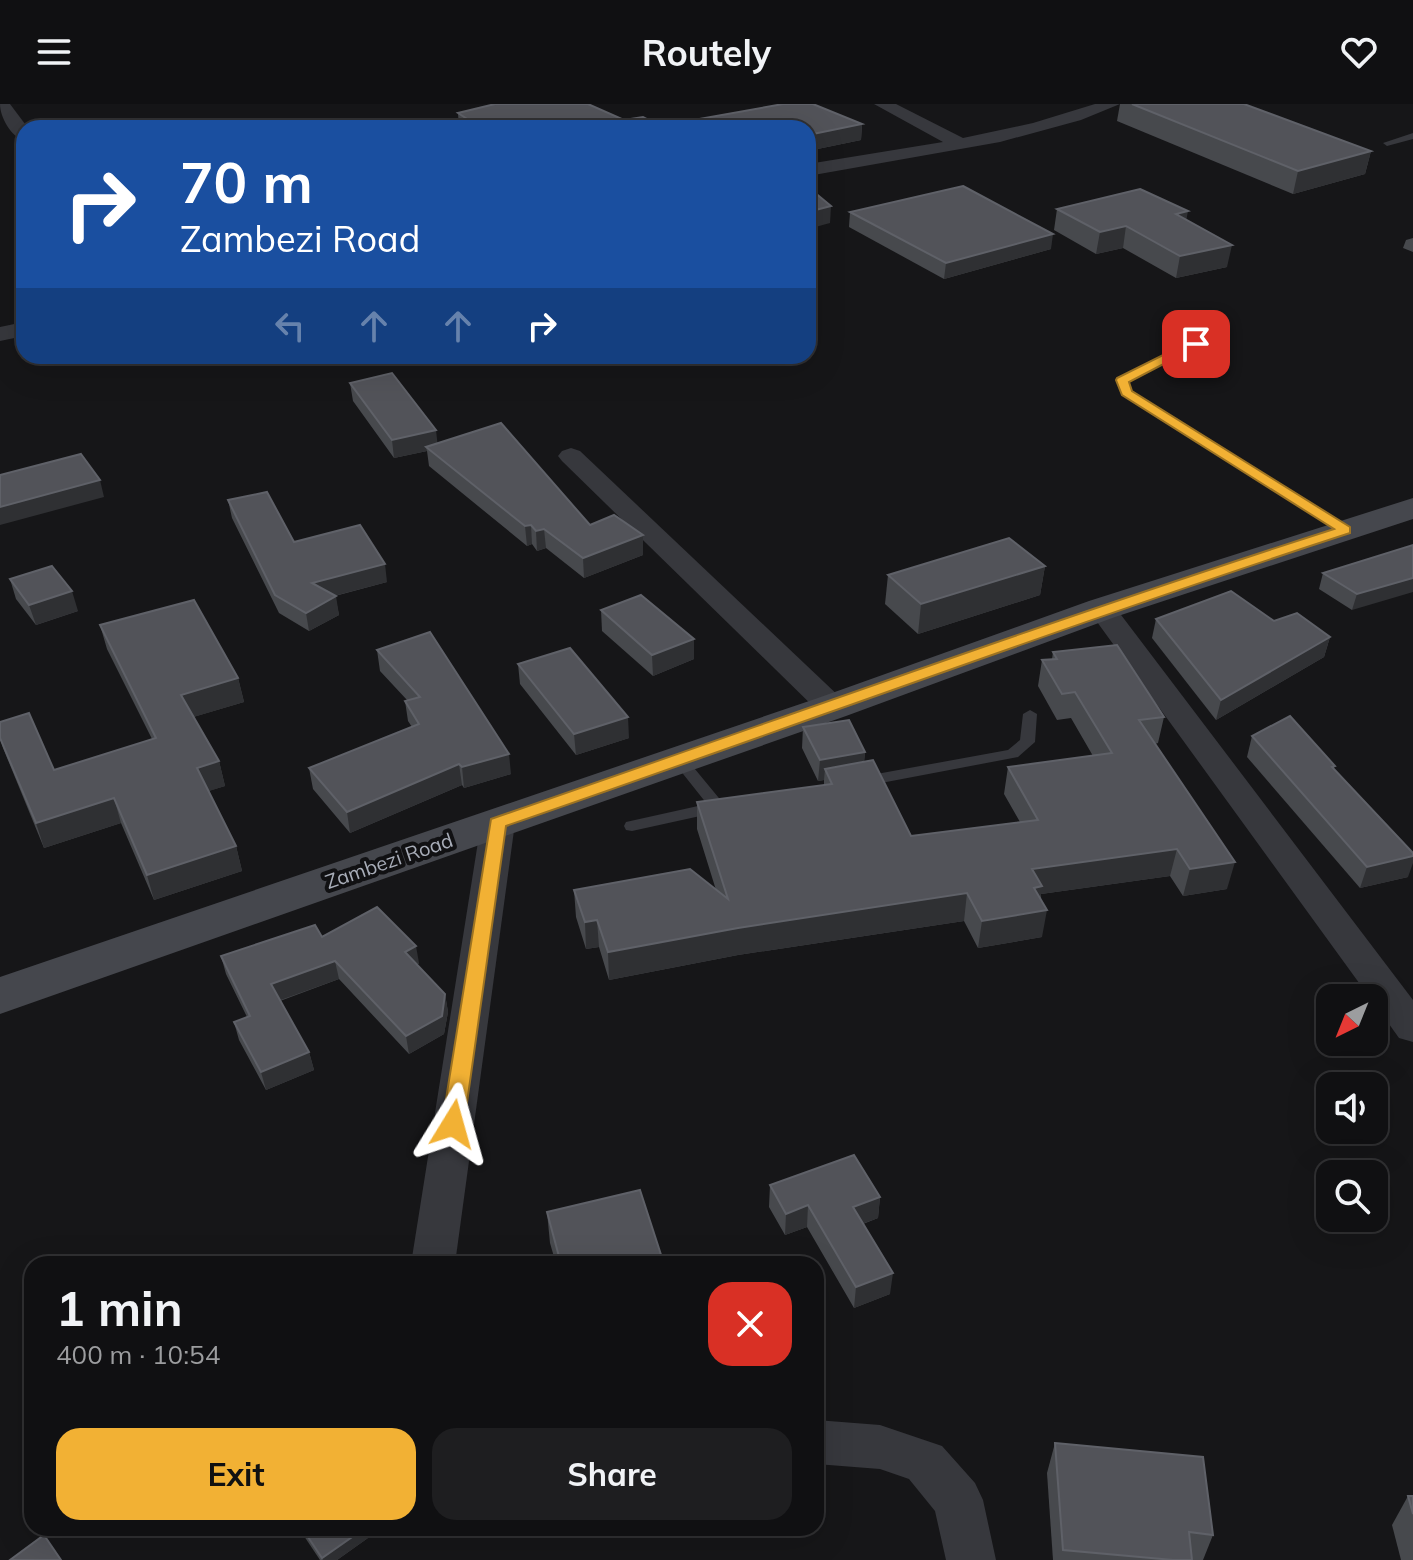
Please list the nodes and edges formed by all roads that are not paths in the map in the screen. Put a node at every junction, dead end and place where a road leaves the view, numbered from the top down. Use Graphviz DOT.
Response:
graph roads {
  1 [pos="1,104"];
  2 [pos="883,104"];
  3 [pos="1100,105"];
  4 [pos="16,124"];
  5 [pos="1413,136"];
  6 [pos="957,142"];
  7 [pos="1387,143"];
  8 [pos="816,168"];
  9 [pos="1196,344"];
  10 [pos="571,456"];
  11 [pos="1413,508"];
  12 [pos="1345,530"];
  13 [pos="1102,609"];
  14 [pos="832,707"];
  15 [pos="1030,714"];
  16 [pos="680,760"];
  17 [pos="842,785"];
  18 [pos="498,823"];
  19 [pos="632,826"];
  20 [pos="0,996"];
  21 [pos="1413,1028"];
  22 [pos="434,1256"];
  23 [pos="824,1443"];
  24 [pos="971,1560"];
  1 -- 4 [label="street"];
  2 -- 6 [label="street"];
  3 -- 6 [label="street"];
  5 -- 7 [label="lane"];
  6 -- 8 [label="street"];
  9 -- 12 [label="lane"];
  10 -- 14 [label="street"];
  11 -- 12 [label="main road, Zambezi Road"];
  12 -- 13 [label="main road, Zambezi Road"];
  13 -- 14 [label="main road, Zambezi Road"];
  13 -- 21 [label="street"];
  14 -- 16 [label="main road, Zambezi Road"];
  15 -- 17 [label="lane"];
  16 -- 18 [label="main road, Zambezi Road"];
  16 -- 19 [label="lane"];
  18 -- 20 [label="main road, Zambezi Road"];
  18 -- 22 [label="street"];
  23 -- 24 [label="street"];
}
